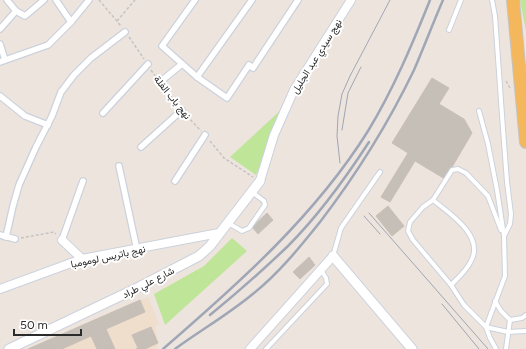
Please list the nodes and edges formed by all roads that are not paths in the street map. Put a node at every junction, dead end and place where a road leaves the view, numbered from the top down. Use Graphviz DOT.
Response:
graph roads {
  1 [pos="7,0"];
  2 [pos="44,0"];
  3 [pos="56,0"];
  4 [pos="89,0"];
  5 [pos="196,0"];
  6 [pos="252,0"];
  7 [pos="297,0"];
  8 [pos="351,0"];
  9 [pos="461,0"];
  10 [pos="492,0"];
  11 [pos="513,0"];
  12 [pos="16,11"];
  13 [pos="70,22"];
  14 [pos="0,29"];
  15 [pos="449,30"];
  16 [pos="517,31"];
  17 [pos="125,32"];
  18 [pos="0,44"];
  19 [pos="526,57"];
  20 [pos="3,61"];
  21 [pos="148,64"];
  22 [pos="182,64"];
  23 [pos="197,77"];
  24 [pos="160,82"];
  25 [pos="0,96"];
  26 [pos="182,110"];
  27 [pos="479,111"];
  28 [pos="103,113"];
  29 [pos="48,125"];
  30 [pos="205,136"];
  31 [pos="526,142"];
  32 [pos="141,147"];
  33 [pos="119,166"];
  34 [pos="380,172"];
  35 [pos="83,181"];
  36 [pos="175,181"];
  37 [pos="260,182"];
  38 [pos="252,192"];
  39 [pos="433,200"];
  40 [pos="228,223"];
  41 [pos="219,233"];
  42 [pos="3,236"];
  43 [pos="504,236"];
  44 [pos="15,239"];
  45 [pos="62,240"];
  46 [pos="137,250"];
  47 [pos="333,256"];
  48 [pos="82,259"];
  49 [pos="321,270"];
  50 [pos="451,286"];
  51 [pos="0,289"];
  52 [pos="495,301"];
  53 [pos="526,315"];
  54 [pos="510,320"];
  55 [pos="486,327"];
  56 [pos="526,331"];
  57 [pos="508,332"];
  58 [pos="8,349"];
  59 [pos="250,349"];
  60 [pos="266,349"];
  61 [pos="412,349"];
  62 [pos="496,349"];
  63 [pos="506,349"];
  1 -- 12 [label="street"];
  2 -- 12 [label="street"];
  3 -- 13 [label="street"];
  4 -- 13 [label="street"];
  5 -- 22 [label="street"];
  6 -- 23 [label="street"];
  7 -- 23 [label="street"];
  8 -- 37 [label="street, نهج سيدي عبد الجليل"];
  9 -- 15 [label="lane"];
  10 -- 43 [label="lane"];
  11 -- 16 [label="main road"];
  12 -- 14 [label="street"];
  13 -- 20 [label="street"];
  16 -- 19 [label="main road"];
  16 -- 31 [label="main road"];
  17 -- 29 [label="street"];
  18 -- 20 [label="street"];
  21 -- 28 [label="street"];
  22 -- 23 [label="street"];
  22 -- 24 [label="street"];
  25 -- 29 [label="street"];
  26 -- 32 [label="street"];
  27 -- 43 [label="lane"];
  29 -- 42 [label="street"];
  30 -- 36 [label="street"];
  33 -- 46 [label="street"];
  34 -- 47 [label="lane"];
  35 -- 45 [label="street"];
  37 -- 38 [label="street, شارع علي طراد"];
  38 -- 40 [label="street, شارع علي طراد"];
  38 -- 40 [label="lane"];
  39 -- 43 [label="lane"];
  39 -- 50 [label="lane"];
  39 -- 50 [label="lane"];
  40 -- 41 [label="street, شارع علي طراد"];
  41 -- 46 [label="street, نهج باتريس لومومبا"];
  41 -- 58 [label="street, شارع علي طراد"];
  42 -- 44 [label="street"];
  43 -- 52 [label="lane"];
  45 -- 48 [label="street"];
  46 -- 48 [label="street, نهج باتريس لومومبا"];
  47 -- 49 [label="street"];
  47 -- 61 [label="street"];
  48 -- 51 [label="street, نهج باتريس لومومبا"];
  49 -- 59 [label="street"];
  49 -- 60 [label="lane"];
  50 -- 55 [label="lane"];
  52 -- 54 [label="lane"];
  52 -- 55 [label="lane"];
  53 -- 54 [label="lane"];
  54 -- 57 [label="lane"];
  55 -- 57 [label="lane"];
  55 -- 62 [label="lane"];
  56 -- 57 [label="lane"];
  57 -- 63 [label="lane"];
}
